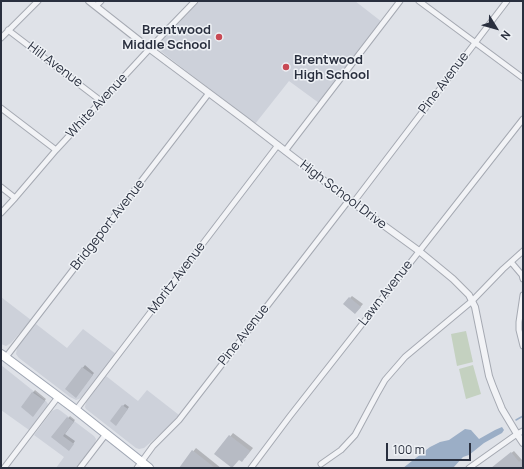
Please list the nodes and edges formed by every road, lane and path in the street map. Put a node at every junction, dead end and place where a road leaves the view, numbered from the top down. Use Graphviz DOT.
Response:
graph roads {
  1 [pos="38,1"];
  2 [pos="89,1"];
  3 [pos="101,1"];
  4 [pos="195,1"];
  5 [pos="400,1"];
  6 [pos="419,1"];
  7 [pos="507,1"];
  8 [pos="96,6"];
  9 [pos="8,30"];
  10 [pos="1,38"];
  11 [pos="475,42"];
  12 [pos="150,49"];
  13 [pos="523,78"];
  14 [pos="209,93"];
  15 [pos="101,101"];
  16 [pos="1,108"];
  17 [pos="523,119"];
  18 [pos="278,146"];
  19 [pos="56,150"];
  20 [pos="285,151"];
  21 [pos="1,187"];
  22 [pos="15,198"];
  23 [pos="351,201"];
  24 [pos="1,212"];
  25 [pos="419,251"];
  26 [pos="523,251"];
  27 [pos="511,262"];
  28 [pos="523,279"];
  29 [pos="523,295"];
  30 [pos="472,301"];
  31 [pos="523,346"];
  32 [pos="3,355"];
  33 [pos="58,397"];
  34 [pos="76,410"];
  35 [pos="520,433"];
  36 [pos="106,434"];
  37 [pos="523,442"];
  38 [pos="321,464"];
  39 [pos="140,465"];
  40 [pos="4,468"];
  41 [pos="80,468"];
  42 [pos="149,468"];
  43 [pos="252,468"];
  44 [pos="469,468"];
  1 -- 9 [label="street"];
  2 -- 8 [label="street, High School Drive"];
  3 -- 8 [label="street"];
  4 -- 12 [label="street, White Avenue"];
  5 -- 20 [label="street"];
  6 -- 11 [label="street"];
  7 -- 11 [label="street, Pine Avenue"];
  8 -- 12 [label="street, High School Drive"];
  9 -- 10 [label="street"];
  9 -- 15 [label="street, Hill Avenue"];
  11 -- 13 [label="street"];
  11 -- 23 [label="street, Pine Avenue"];
  12 -- 14 [label="street, High School Drive"];
  12 -- 15 [label="street, White Avenue"];
  14 -- 18 [label="street, High School Drive"];
  14 -- 32 [label="street, Bridgeport Avenue"];
  15 -- 19 [label="street, White Avenue"];
  16 -- 19 [label="street"];
  17 -- 25 [label="street, Lawn Avenue"];
  18 -- 20 [label="street, High School Drive"];
  18 -- 34 [label="street, Moritz Avenue"];
  19 -- 22 [label="street, White Avenue"];
  20 -- 23 [label="street, High School Drive"];
  21 -- 22 [label="street"];
  22 -- 24 [label="street, White Avenue"];
  23 -- 25 [label="street, High School Drive"];
  23 -- 39 [label="street, Pine Avenue"];
  25 -- 30 [label="street, High School Drive"];
  25 -- 43 [label="street, Lawn Avenue"];
  26 -- 27 [label="street"];
  27 -- 28 [label="street"];
  27 -- 30 [label="street"];
  29 -- 31 [label="street"];
  30 -- 35 [label="street, High School Drive"];
  30 -- 38 [label="street"];
  32 -- 33 [label="main road"];
  33 -- 34 [label="main road"];
  33 -- 40 [label="street"];
  34 -- 36 [label="main road"];
  35 -- 37 [label="street, High School Drive"];
  35 -- 44 [label="street"];
  36 -- 39 [label="main road"];
  36 -- 41 [label="street"];
  39 -- 42 [label="main road"];
}
